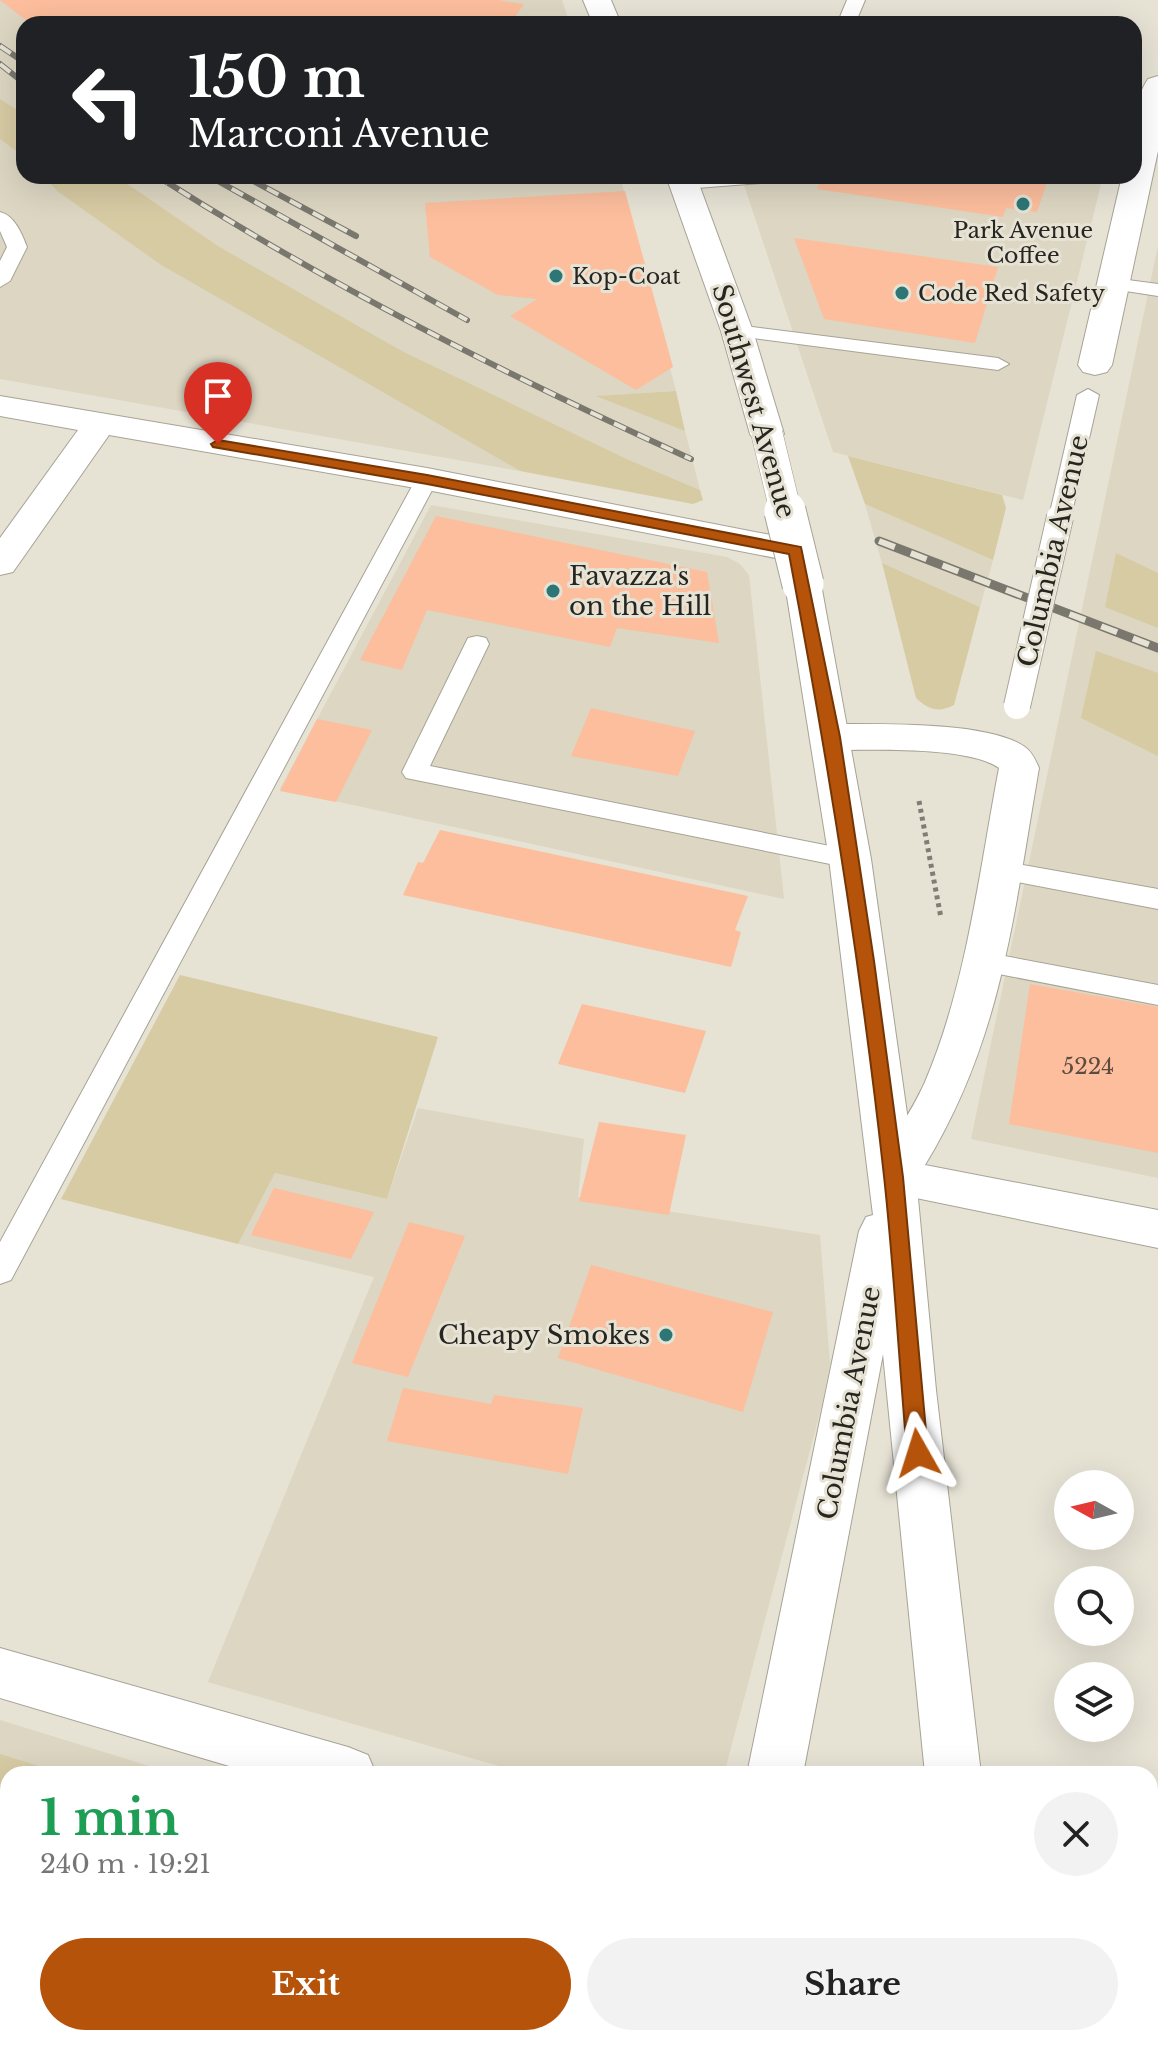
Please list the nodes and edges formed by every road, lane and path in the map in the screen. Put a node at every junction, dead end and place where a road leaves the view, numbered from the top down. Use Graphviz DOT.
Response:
graph roads {
  1 [pos="1158,85"];
  2 [pos="1154,118"];
  3 [pos="1142,167"];
  4 [pos="684,184"];
  5 [pos="1138,184"];
  6 [pos="0,218"];
  7 [pos="0,281"];
  8 [pos="1113,284"];
  9 [pos="1158,290"];
  10 [pos="737,331"];
  11 [pos="998,364"];
  12 [pos="1095,365"];
  13 [pos="1088,395"];
  14 [pos="0,406"];
  15 [pos="99,424"];
  16 [pos="427,479"];
  17 [pos="0,564"];
  18 [pos="800,567"];
  19 [pos="477,644"];
  20 [pos="1017,706"];
  21 [pos="832,737"];
  22 [pos="919,801"];
  23 [pos="850,859"];
  24 [pos="1000,870"];
  25 [pos="1158,899"];
  26 [pos="942,923"];
  27 [pos="983,962"];
  28 [pos="1158,995"];
  29 [pos="893,1177"];
  30 [pos="1158,1229"];
  31 [pos="0,1271"];
  32 [pos="0,1673"];
  33 [pos="320,1766"];
  34 [pos="777,1766"];
  35 [pos="952,1766"];
  1 -- 2 [label="street"];
  2 -- 3 [label="street"];
  4 -- 10 [label="street, Southwest Avenue"];
  5 -- 8 [label="street"];
  6 -- 7 [label="lane"];
  8 -- 9 [label="lane"];
  8 -- 12 [label="street"];
  10 -- 11 [label="lane"];
  10 -- 18 [label="street, Southwest Avenue, bridge"];
  13 -- 20 [label="lane, Columbia Avenue, bridge"];
  14 -- 15 [label="street"];
  15 -- 16 [label="street"];
  15 -- 17 [label="street"];
  16 -- 18 [label="street"];
  16 -- 31 [label="lane"];
  18 -- 21 [label="street, Southwest Avenue"];
  19 -- 23 [label="lane"];
  21 -- 23 [label="street, Southwest Avenue"];
  21 -- 24 [label="street, Columbia Avenue"];
  22 -- 26 [label="path"];
  23 -- 29 [label="street, Southwest Avenue"];
  24 -- 25 [label="lane"];
  24 -- 27 [label="street, Columbia Avenue"];
  27 -- 28 [label="lane"];
  27 -- 29 [label="street, Columbia Avenue"];
  29 -- 30 [label="street"];
  29 -- 34 [label="street, Columbia Avenue"];
  29 -- 35 [label="street, Southwest Avenue"];
  32 -- 33 [label="street"];
}
